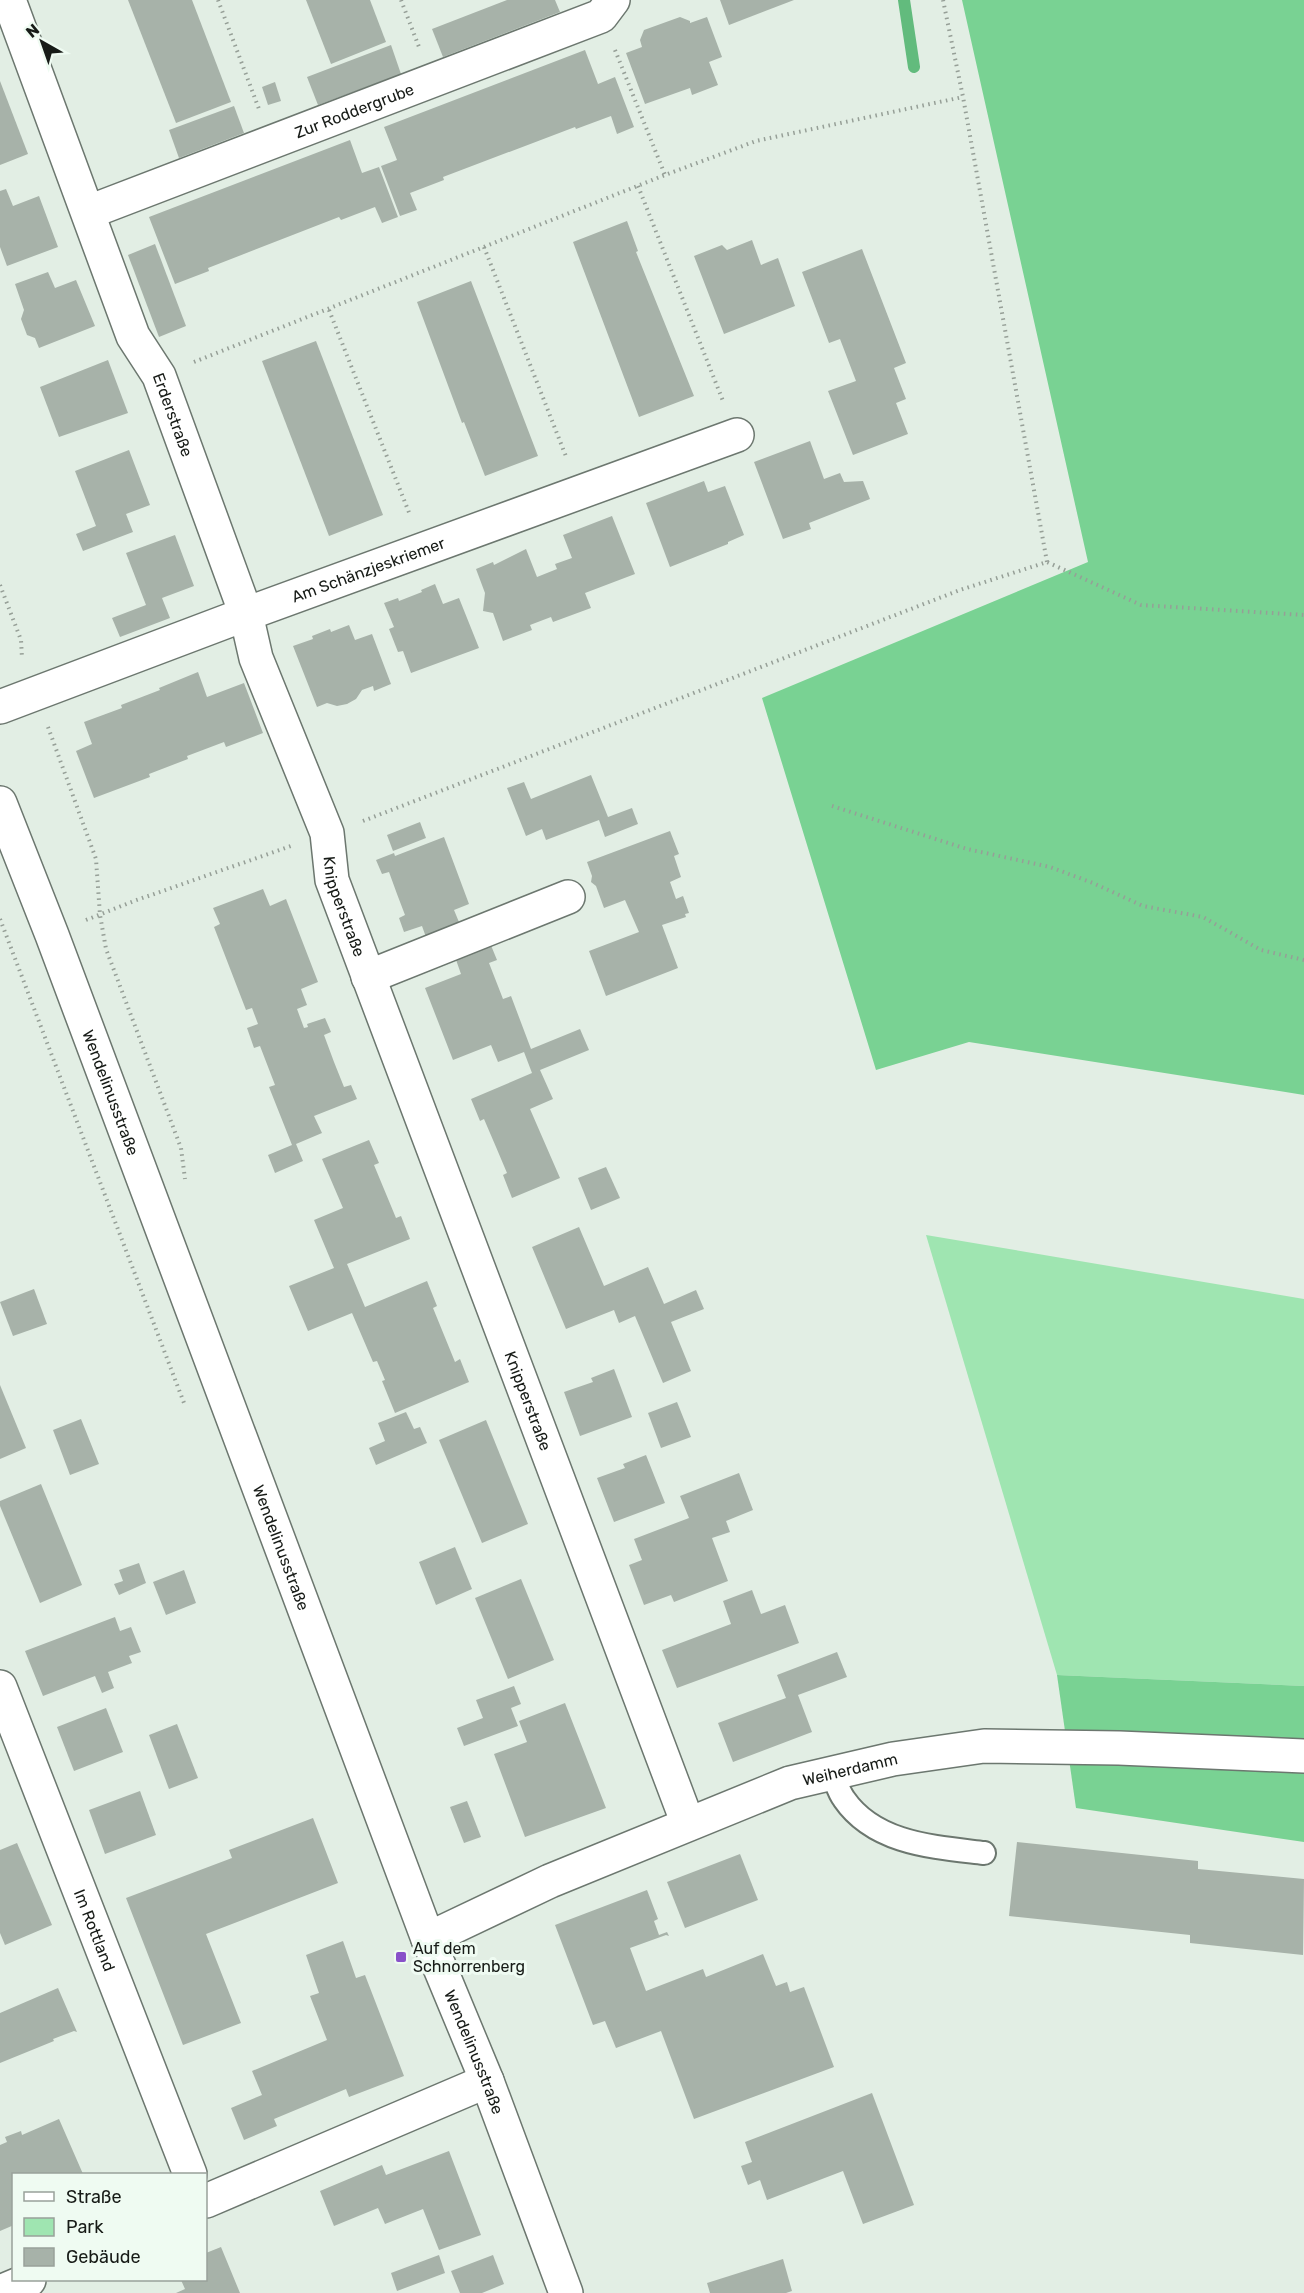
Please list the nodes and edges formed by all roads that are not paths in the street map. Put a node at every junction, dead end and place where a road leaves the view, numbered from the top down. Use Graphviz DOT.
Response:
graph roads {
  1 [pos="9,0"];
  2 [pos="607,8"];
  3 [pos="89,212"];
  4 [pos="736,435"];
  5 [pos="246,614"];
  6 [pos="0,707"];
  7 [pos="0,802"];
  8 [pos="327,833"];
  9 [pos="568,897"];
  10 [pos="368,977"];
  11 [pos="0,1687"];
  12 [pos="1304,1756"];
  13 [pos="832,1773"];
  14 [pos="688,1824"];
  15 [pos="984,1853"];
  16 [pos="428,1939"];
  17 [pos="487,2081"];
  18 [pos="188,2173"];
  19 [pos="207,2201"];
  20 [pos="26,2281"];
  21 [pos="0,2292"];
  22 [pos="566,2293"];
  1 -- 3 [label="street, Erderstraße"];
  2 -- 3 [label="street, Zur Roddergrube"];
  3 -- 5 [label="street, Erderstraße"];
  4 -- 5 [label="street, Am Schänzjeskriemer"];
  5 -- 6 [label="street, Am Schänzjeskriemer"];
  5 -- 8 [label="street, Erderstraße"];
  7 -- 16 [label="street, Wendelinusstraße"];
  8 -- 10 [label="street, Knipperstraße"];
  9 -- 10 [label="street, Knipperstraße"];
  10 -- 14 [label="street, Knipperstraße"];
  11 -- 18 [label="street, Im Rottland"];
  12 -- 13 [label="street, Weiherdamm"];
  13 -- 14 [label="street, Weiherdamm"];
  13 -- 15 [label="lane"];
  14 -- 16 [label="street, Weiherdamm"];
  16 -- 17 [label="street, Wendelinusstraße"];
  17 -- 19 [label="street"];
  17 -- 22 [label="street, Wendelinusstraße"];
  20 -- 21 [label="street"];
}
